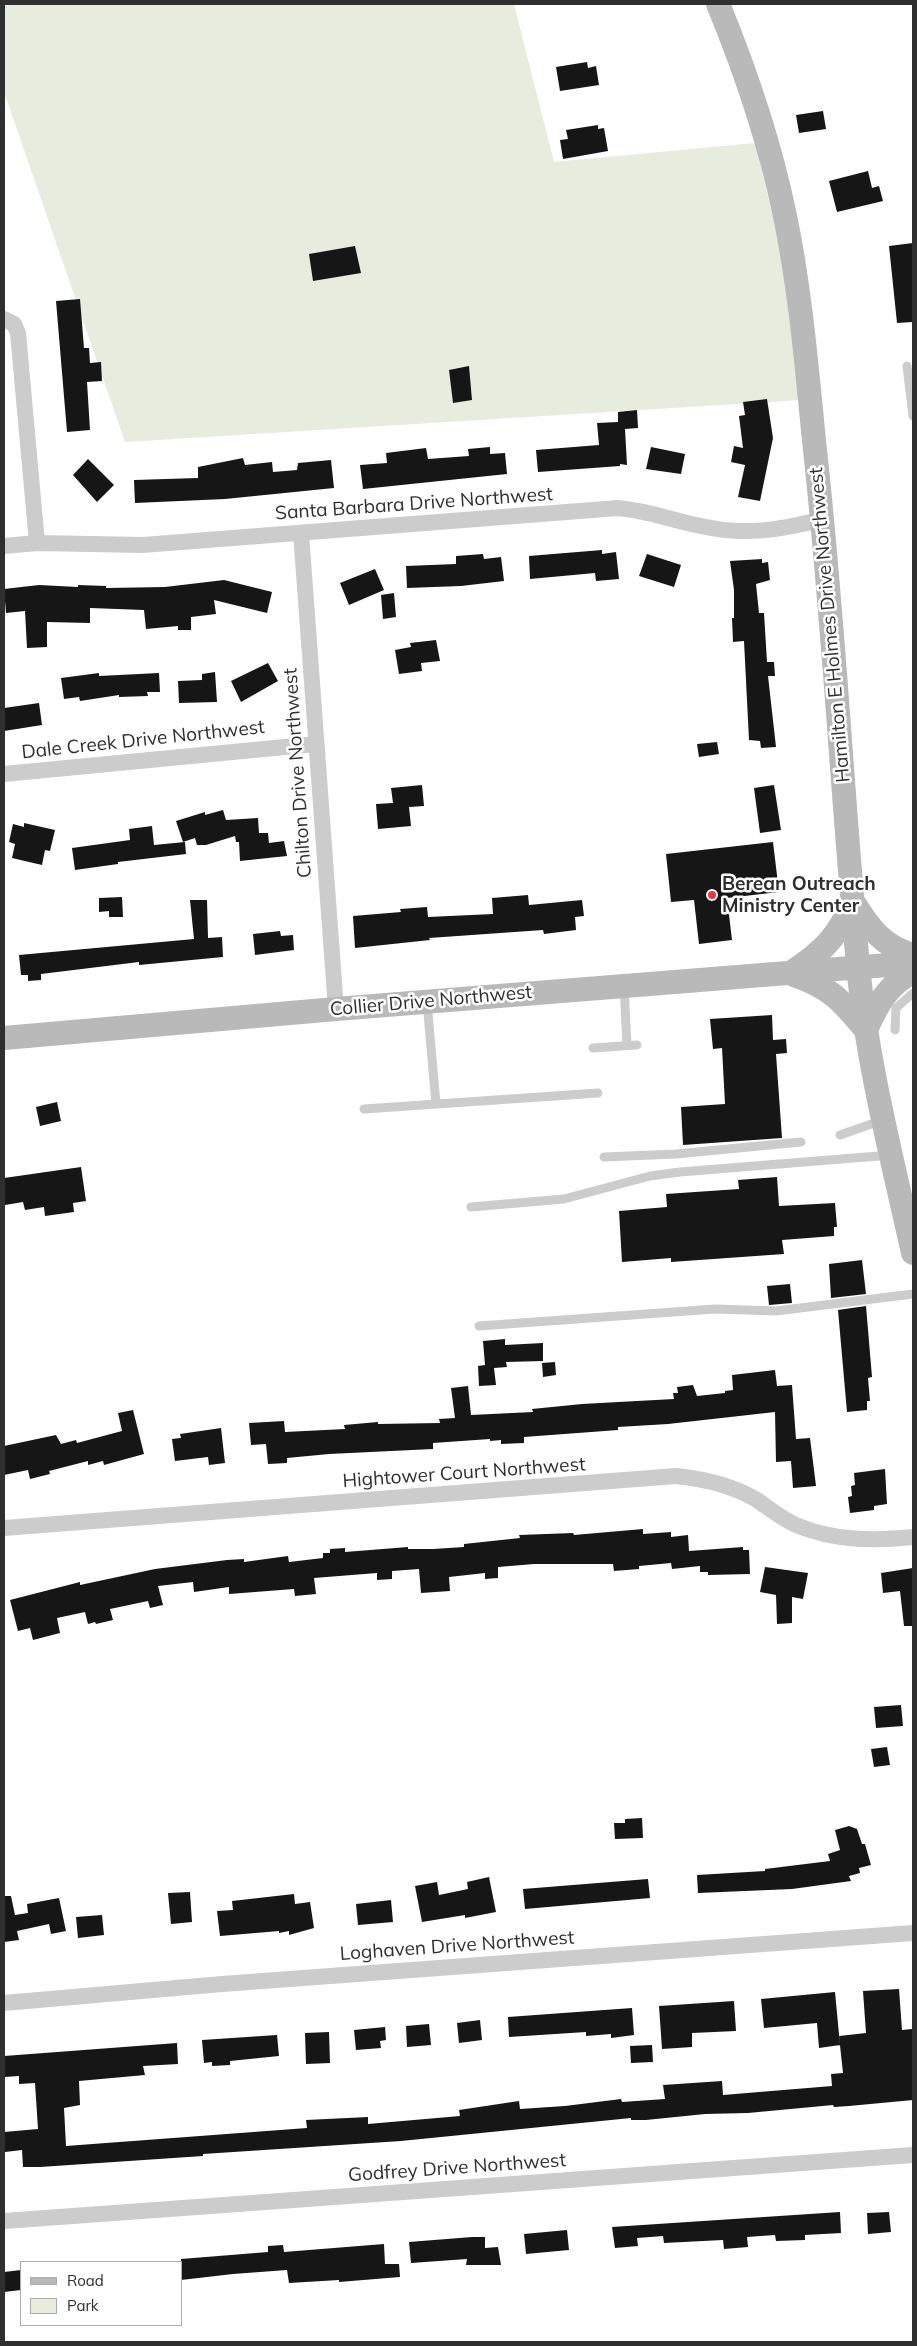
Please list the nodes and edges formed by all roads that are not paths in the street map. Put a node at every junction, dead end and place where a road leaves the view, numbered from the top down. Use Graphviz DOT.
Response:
graph roads {
  1 [pos="718,4"];
  2 [pos="9,322"];
  3 [pos="907,366"];
  4 [pos="913,416"];
  5 [pos="823,519"];
  6 [pos="300,533"];
  7 [pos="37,543"];
  8 [pos="4,546"];
  9 [pos="316,744"];
  10 [pos="4,774"];
  11 [pos="853,902"];
  12 [pos="913,955"];
  13 [pos="913,963"];
  14 [pos="858,968"];
  15 [pos="913,972"];
  16 [pos="790,973"];
  17 [pos="624,986"];
  18 [pos="913,993"];
  19 [pos="427,1002"];
  20 [pos="336,1009"];
  21 [pos="866,1030"];
  22 [pos="895,1030"];
  23 [pos="4,1038"];
  24 [pos="637,1044"];
  25 [pos="627,1045"];
  26 [pos="593,1048"];
  27 [pos="598,1093"];
  28 [pos="436,1104"];
  29 [pos="364,1109"];
  30 [pos="883,1120"];
  31 [pos="840,1135"];
  32 [pos="801,1142"];
  33 [pos="891,1155"];
  34 [pos="604,1157"];
  35 [pos="471,1207"];
  36 [pos="911,1228"];
  37 [pos="913,1253"];
  38 [pos="913,1294"];
  39 [pos="479,1326"];
  40 [pos="4,1528"];
  41 [pos="913,1537"];
  42 [pos="913,1932"];
  43 [pos="4,2003"];
  44 [pos="913,2155"];
  45 [pos="4,2221"];
  1 -- 5 [label="main road, Hamilton E Holmes Drive Northwest"];
  2 -- 7 [label="street"];
  3 -- 4 [label="lane"];
  5 -- 6 [label="street, Santa Barbara Drive Northwest"];
  5 -- 11 [label="main road, Hamilton E Holmes Drive Northwest"];
  6 -- 7 [label="street, Santa Barbara Drive Northwest"];
  6 -- 9 [label="street, Chilton Drive Northwest"];
  7 -- 8 [label="street, Santa Barbara Drive Northwest"];
  9 -- 10 [label="street, Dale Creek Drive Northwest"];
  9 -- 20 [label="street, Chilton Drive Northwest"];
  11 -- 12 [label="main road"];
  11 -- 14 [label="main road, Hamilton E Holmes Drive Northwest"];
  11 -- 16 [label="main road"];
  13 -- 14 [label="main road, Collier Drive Northwest"];
  14 -- 16 [label="main road, Collier Drive Northwest"];
  14 -- 21 [label="main road, Hamilton E Holmes Drive Northwest"];
  15 -- 21 [label="main road"];
  16 -- 17 [label="main road, Collier Drive Northwest"];
  16 -- 21 [label="main road"];
  17 -- 19 [label="main road, Collier Drive Northwest"];
  17 -- 25 [label="lane"];
  18 -- 22 [label="lane"];
  19 -- 20 [label="main road, Collier Drive Northwest"];
  19 -- 28 [label="lane"];
  20 -- 23 [label="main road, Collier Drive Northwest"];
  21 -- 30 [label="main road, Hamilton E Holmes Drive Northwest"];
  24 -- 25 [label="lane"];
  25 -- 26 [label="lane"];
  27 -- 28 [label="lane"];
  28 -- 29 [label="lane"];
  30 -- 31 [label="lane"];
  30 -- 33 [label="main road, Hamilton E Holmes Drive Northwest"];
  32 -- 34 [label="lane"];
  33 -- 35 [label="lane"];
  33 -- 36 [label="main road, Hamilton E Holmes Drive Northwest"];
  36 -- 37 [label="main road, Hamilton E Holmes Drive Northwest"];
  38 -- 39 [label="lane"];
  40 -- 41 [label="street, Hightower Court Northwest"];
  42 -- 43 [label="street, Loghaven Drive Northwest"];
  44 -- 45 [label="street, Godfrey Drive Northwest"];
}
